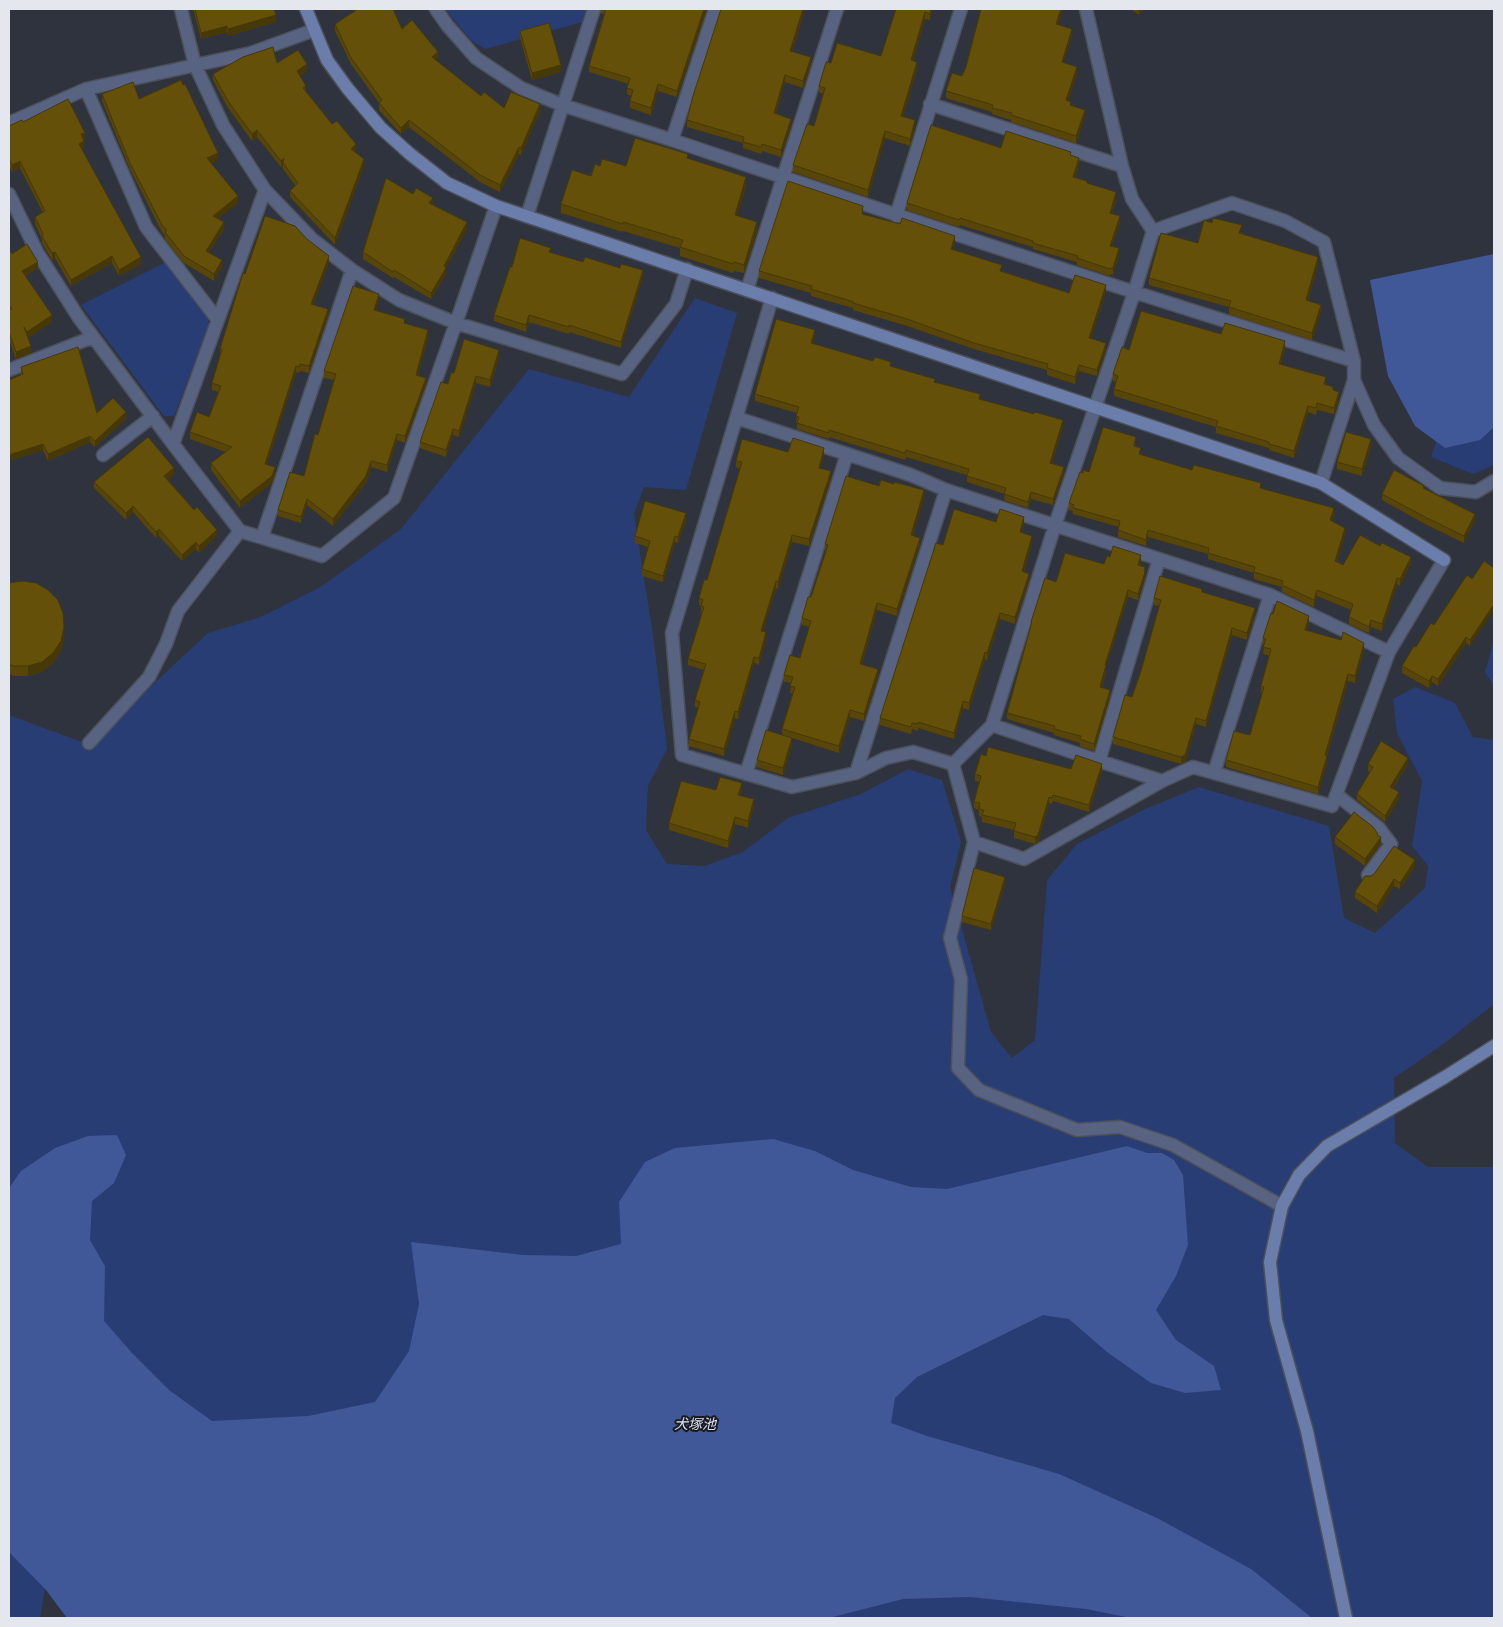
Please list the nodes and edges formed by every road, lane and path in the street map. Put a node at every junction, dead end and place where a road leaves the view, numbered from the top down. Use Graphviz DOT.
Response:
graph roads {
  1 [pos="181,9"];
  2 [pos="306,9"];
  3 [pos="436,9"];
  4 [pos="594,9"];
  5 [pos="715,9"];
  6 [pos="837,9"];
  7 [pos="961,9"];
  8 [pos="1086,9"];
  9 [pos="314,30"];
  10 [pos="195,65"];
  11 [pos="86,89"];
  12 [pos="930,104"];
  13 [pos="562,105"];
  14 [pos="9,123"];
  15 [pos="672,140"];
  16 [pos="1122,166"];
  17 [pos="782,177"];
  18 [pos="265,190"];
  19 [pos="9,194"];
  20 [pos="496,206"];
  21 [pos="527,216"];
  22 [pos="896,216"];
  23 [pos="1153,231"];
  24 [pos="687,269"];
  25 [pos="352,270"];
  26 [pos="747,290"];
  27 [pos="1134,293"];
  28 [pos="772,298"];
  29 [pos="218,320"];
  30 [pos="456,323"];
  31 [pos="93,337"];
  32 [pos="1354,361"];
  33 [pos="9,370"];
  34 [pos="1354,380"];
  35 [pos="1095,406"];
  36 [pos="152,416"];
  37 [pos="737,418"];
  38 [pos="173,444"];
  39 [pos="847,454"];
  40 [pos="103,455"];
  41 [pos="1494,481"];
  42 [pos="1321,483"];
  43 [pos="946,490"];
  44 [pos="1055,525"];
  45 [pos="240,531"];
  46 [pos="262,537"];
  47 [pos="1159,559"];
  48 [pos="1270,595"];
  49 [pos="1389,652"];
  50 [pos="992,725"];
  51 [pos="89,743"];
  52 [pos="1099,761"];
  53 [pos="953,764"];
  54 [pos="856,773"];
  55 [pos="1214,773"];
  56 [pos="746,774"];
  57 [pos="1162,781"];
  58 [pos="1337,795"];
  59 [pos="974,842"];
  60 [pos="1368,875"];
  61 [pos="1494,1046"];
  62 [pos="1282,1206"];
  63 [pos="1346,1618"];
  1 -- 10 [label="street"];
  2 -- 9 [label="street"];
  3 -- 13 [label="street"];
  4 -- 13 [label="street"];
  5 -- 15 [label="street"];
  6 -- 17 [label="street"];
  7 -- 12 [label="street"];
  8 -- 16 [label="street"];
  9 -- 10 [label="street"];
  9 -- 20 [label="street"];
  10 -- 11 [label="street"];
  10 -- 18 [label="street"];
  11 -- 14 [label="street"];
  11 -- 29 [label="street"];
  12 -- 16 [label="street"];
  12 -- 22 [label="street"];
  13 -- 15 [label="street"];
  13 -- 21 [label="street"];
  15 -- 17 [label="street"];
  16 -- 23 [label="street"];
  17 -- 22 [label="street"];
  17 -- 26 [label="street"];
  18 -- 25 [label="street"];
  18 -- 29 [label="street"];
  19 -- 31 [label="street"];
  20 -- 21 [label="street"];
  20 -- 30 [label="street"];
  21 -- 24 [label="street"];
  22 -- 27 [label="street"];
  23 -- 27 [label="street"];
  23 -- 32 [label="street"];
  24 -- 26 [label="street"];
  24 -- 30 [label="street"];
  25 -- 30 [label="street"];
  25 -- 46 [label="street"];
  26 -- 28 [label="street"];
  27 -- 32 [label="street"];
  27 -- 35 [label="street"];
  28 -- 35 [label="street"];
  28 -- 37 [label="street"];
  29 -- 38 [label="street"];
  30 -- 46 [label="street"];
  31 -- 33 [label="street"];
  31 -- 36 [label="street"];
  32 -- 34 [label="street"];
  34 -- 41 [label="street"];
  34 -- 42 [label="street"];
  35 -- 42 [label="street"];
  35 -- 44 [label="street"];
  36 -- 38 [label="street"];
  36 -- 40 [label="street"];
  37 -- 39 [label="street"];
  37 -- 56 [label="street"];
  38 -- 45 [label="street"];
  39 -- 43 [label="street"];
  39 -- 56 [label="street"];
  42 -- 49 [label="street"];
  43 -- 44 [label="street"];
  43 -- 54 [label="street"];
  44 -- 47 [label="street"];
  44 -- 50 [label="street"];
  45 -- 46 [label="street"];
  45 -- 51 [label="street"];
  47 -- 48 [label="street"];
  47 -- 52 [label="street"];
  48 -- 49 [label="street"];
  48 -- 55 [label="street"];
  49 -- 58 [label="street"];
  50 -- 52 [label="street"];
  50 -- 53 [label="street"];
  52 -- 57 [label="street"];
  53 -- 54 [label="street"];
  53 -- 59 [label="street"];
  54 -- 56 [label="street"];
  55 -- 57 [label="street"];
  55 -- 58 [label="street"];
  57 -- 59 [label="street"];
  58 -- 60 [label="street"];
  59 -- 62 [label="street"];
  61 -- 62 [label="street"];
  62 -- 63 [label="street"];
}
